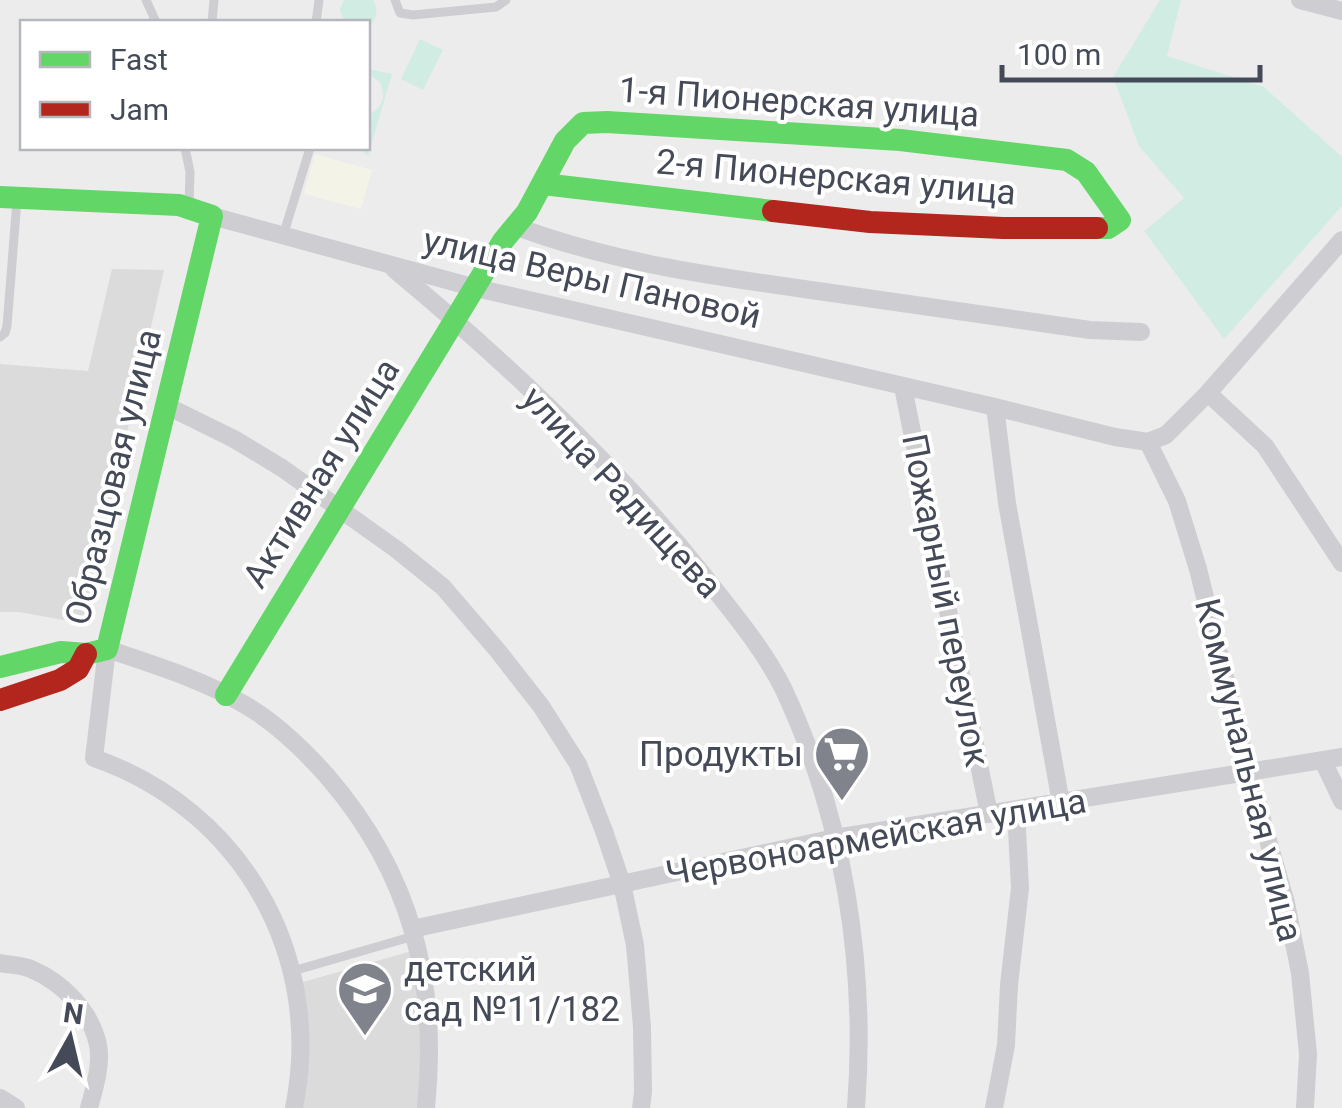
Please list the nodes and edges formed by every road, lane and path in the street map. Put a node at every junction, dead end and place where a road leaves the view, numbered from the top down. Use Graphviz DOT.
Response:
graph roads {
  1 [pos="395,0"];
  2 [pos="506,0"];
  3 [pos="1300,0"];
  4 [pos="1342,11"];
  5 [pos="186,150"];
  6 [pos="309,150"];
  7 [pos="543,184"];
  8 [pos="9,197"];
  9 [pos="189,208"];
  10 [pos="212,216"];
  11 [pos="1120,220"];
  12 [pos="515,226"];
  13 [pos="283,236"];
  14 [pos="1342,240"];
  15 [pos="390,266"];
  16 [pos="476,288"];
  17 [pos="456,321"];
  18 [pos="1141,332"];
  19 [pos="0,337"];
  20 [pos="904,387"];
  21 [pos="1208,393"];
  22 [pos="166,406"];
  23 [pos="994,407"];
  24 [pos="1148,442"];
  25 [pos="340,508"];
  26 [pos="1342,563"];
  27 [pos="97,652"];
  28 [pos="0,666"];
  29 [pos="226,695"];
  30 [pos="0,700"];
  31 [pos="1333,759"];
  32 [pos="1249,774"];
  33 [pos="1342,800"];
  34 [pos="1061,803"];
  35 [pos="1016,810"];
  36 [pos="989,814"];
  37 [pos="835,838"];
  38 [pos="622,884"];
  39 [pos="414,932"];
  40 [pos="0,963"];
  41 [pos="293,971"];
  42 [pos="0,1098"];
  43 [pos="16,1108"];
  44 [pos="89,1108"];
  45 [pos="294,1108"];
  46 [pos="426,1108"];
  47 [pos="641,1108"];
  48 [pos="856,1108"];
  49 [pos="994,1108"];
  50 [pos="1306,1108"];
  1 -- 2 [label="lane"];
  3 -- 4 [label="street"];
  5 -- 9 [label="lane"];
  6 -- 13 [label="lane"];
  7 -- 11 [label="street, 2-я Пионерская улица"];
  7 -- 11 [label="street, 1-я Пионерская улица"];
  7 -- 12 [label="street, 1-я Пионерская улица"];
  8 -- 9 [label="street, улица Веры Пановой"];
  8 -- 19 [label="lane"];
  9 -- 10 [label="street, улица Веры Пановой"];
  10 -- 13 [label="street, улица Веры Пановой"];
  10 -- 22 [label="street, Образцовая улица"];
  12 -- 16 [label="street, 1-я Пионерская улица"];
  12 -- 18 [label="street"];
  13 -- 15 [label="street, улица Веры Пановой"];
  14 -- 21 [label="street"];
  15 -- 16 [label="street, улица Веры Пановой"];
  15 -- 17 [label="street, улица Радищева"];
  16 -- 17 [label="street, Активная улица"];
  16 -- 20 [label="street, улица Веры Пановой"];
  17 -- 25 [label="street, Активная улица"];
  17 -- 37 [label="street, улица Радищева"];
  20 -- 23 [label="street, улица Веры Пановой"];
  20 -- 36 [label="street, Пожарный переулок"];
  21 -- 24 [label="street"];
  21 -- 26 [label="street"];
  22 -- 25 [label="street"];
  22 -- 27 [label="street, Образцовая улица"];
  23 -- 24 [label="street, улица Веры Пановой"];
  23 -- 34 [label="street"];
  24 -- 32 [label="street, Коммунальная улица"];
  25 -- 29 [label="street, Активная улица"];
  25 -- 38 [label="street"];
  27 -- 28 [label="street"];
  27 -- 29 [label="street"];
  27 -- 30 [label="street"];
  27 -- 41 [label="street, Образцовая улица"];
  29 -- 39 [label="street"];
  31 -- 32 [label="street, Червоноармейская улица"];
  31 -- 33 [label="street"];
  32 -- 34 [label="street, Червоноармейская улица"];
  32 -- 50 [label="street, Коммунальная улица"];
  34 -- 35 [label="street, Червоноармейская улица"];
  35 -- 36 [label="street, Червоноармейская улица"];
  35 -- 49 [label="street"];
  36 -- 37 [label="street, Червоноармейская улица"];
  37 -- 38 [label="street, Червоноармейская улица"];
  37 -- 48 [label="street, улица Радищева"];
  38 -- 39 [label="street, Червоноармейская улица"];
  38 -- 47 [label="street"];
  39 -- 41 [label="lane"];
  39 -- 46 [label="street"];
  40 -- 44 [label="street"];
  41 -- 45 [label="street"];
  42 -- 43 [label="street"];
}
